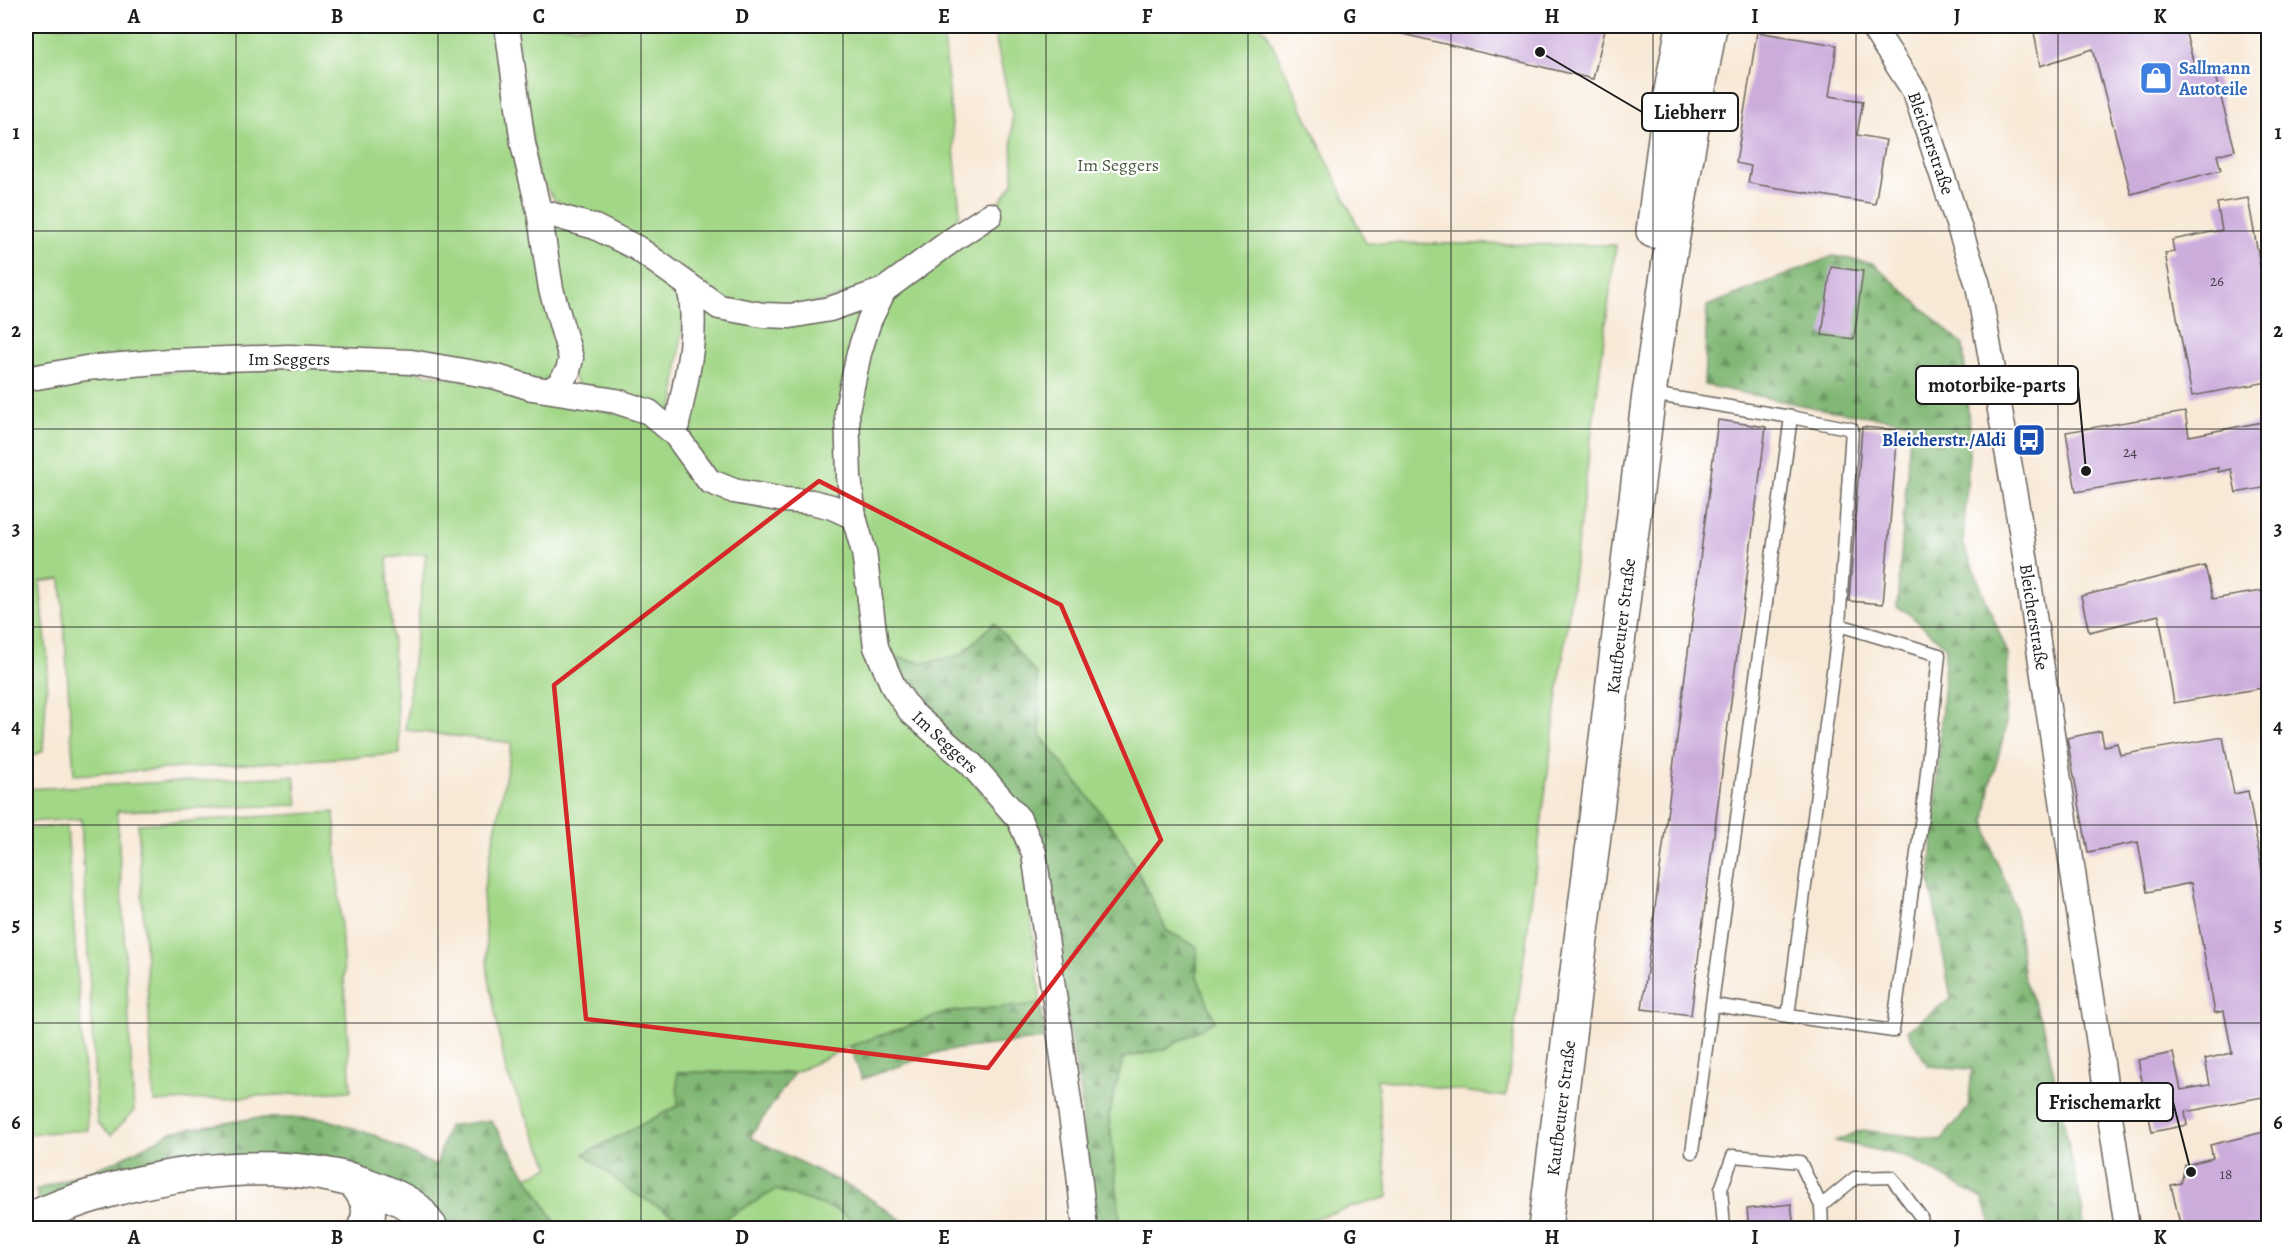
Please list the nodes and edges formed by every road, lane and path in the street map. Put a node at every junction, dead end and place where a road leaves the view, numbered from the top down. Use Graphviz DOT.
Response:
graph roads {
  1 [pos="507,26"];
  2 [pos="1683,26"];
  3 [pos="1710,26"];
  4 [pos="1872,26"];
  5 [pos="539,211"];
  6 [pos="990,215"];
  7 [pos="689,286"];
  8 [pos="884,291"];
  9 [pos="26,379"];
  10 [pos="552,389"];
  11 [pos="1649,394"];
  12 [pos="1791,417"];
  13 [pos="675,434"];
  14 [pos="854,517"];
  15 [pos="1839,625"];
  16 [pos="1713,1005"];
  17 [pos="1788,1016"];
  18 [pos="1692,1152"];
  19 [pos="352,1180"];
  20 [pos="1721,1188"];
  21 [pos="1821,1206"];
  22 [pos="26,1221"];
  23 [pos="364,1228"];
  24 [pos="431,1228"];
  25 [pos="1085,1228"];
  26 [pos="1524,1228"];
  27 [pos="1545,1228"];
  28 [pos="1715,1228"];
  29 [pos="1724,1228"];
  30 [pos="1822,1228"];
  31 [pos="1923,1228"];
  32 [pos="2127,1228"];
  1 -- 5 [label="street"];
  2 -- 26 [label="main road, Kaufbeurer Straße"];
  3 -- 11 [label="main road, Kaufbeurer Straße"];
  4 -- 32 [label="street, Bleicherstraße"];
  5 -- 7 [label="street"];
  5 -- 10 [label="street"];
  6 -- 8 [label="street"];
  7 -- 8 [label="street"];
  7 -- 13 [label="street"];
  8 -- 14 [label="street"];
  9 -- 10 [label="street, Im Seggers"];
  10 -- 13 [label="street, Im Seggers"];
  11 -- 12 [label="lane"];
  11 -- 27 [label="main road, Kaufbeurer Straße"];
  12 -- 15 [label="lane"];
  12 -- 16 [label="lane"];
  13 -- 14 [label="street, Im Seggers"];
  14 -- 25 [label="street, Im Seggers"];
  15 -- 17 [label="lane"];
  15 -- 17 [label="lane"];
  16 -- 17 [label="lane"];
  16 -- 18 [label="lane"];
  19 -- 22 [label="main road"];
  19 -- 23 [label="main road"];
  19 -- 24 [label="main road"];
  20 -- 21 [label="lane"];
  20 -- 28 [label="lane"];
  20 -- 29 [label="lane"];
  21 -- 30 [label="lane"];
  21 -- 31 [label="lane"];
}
